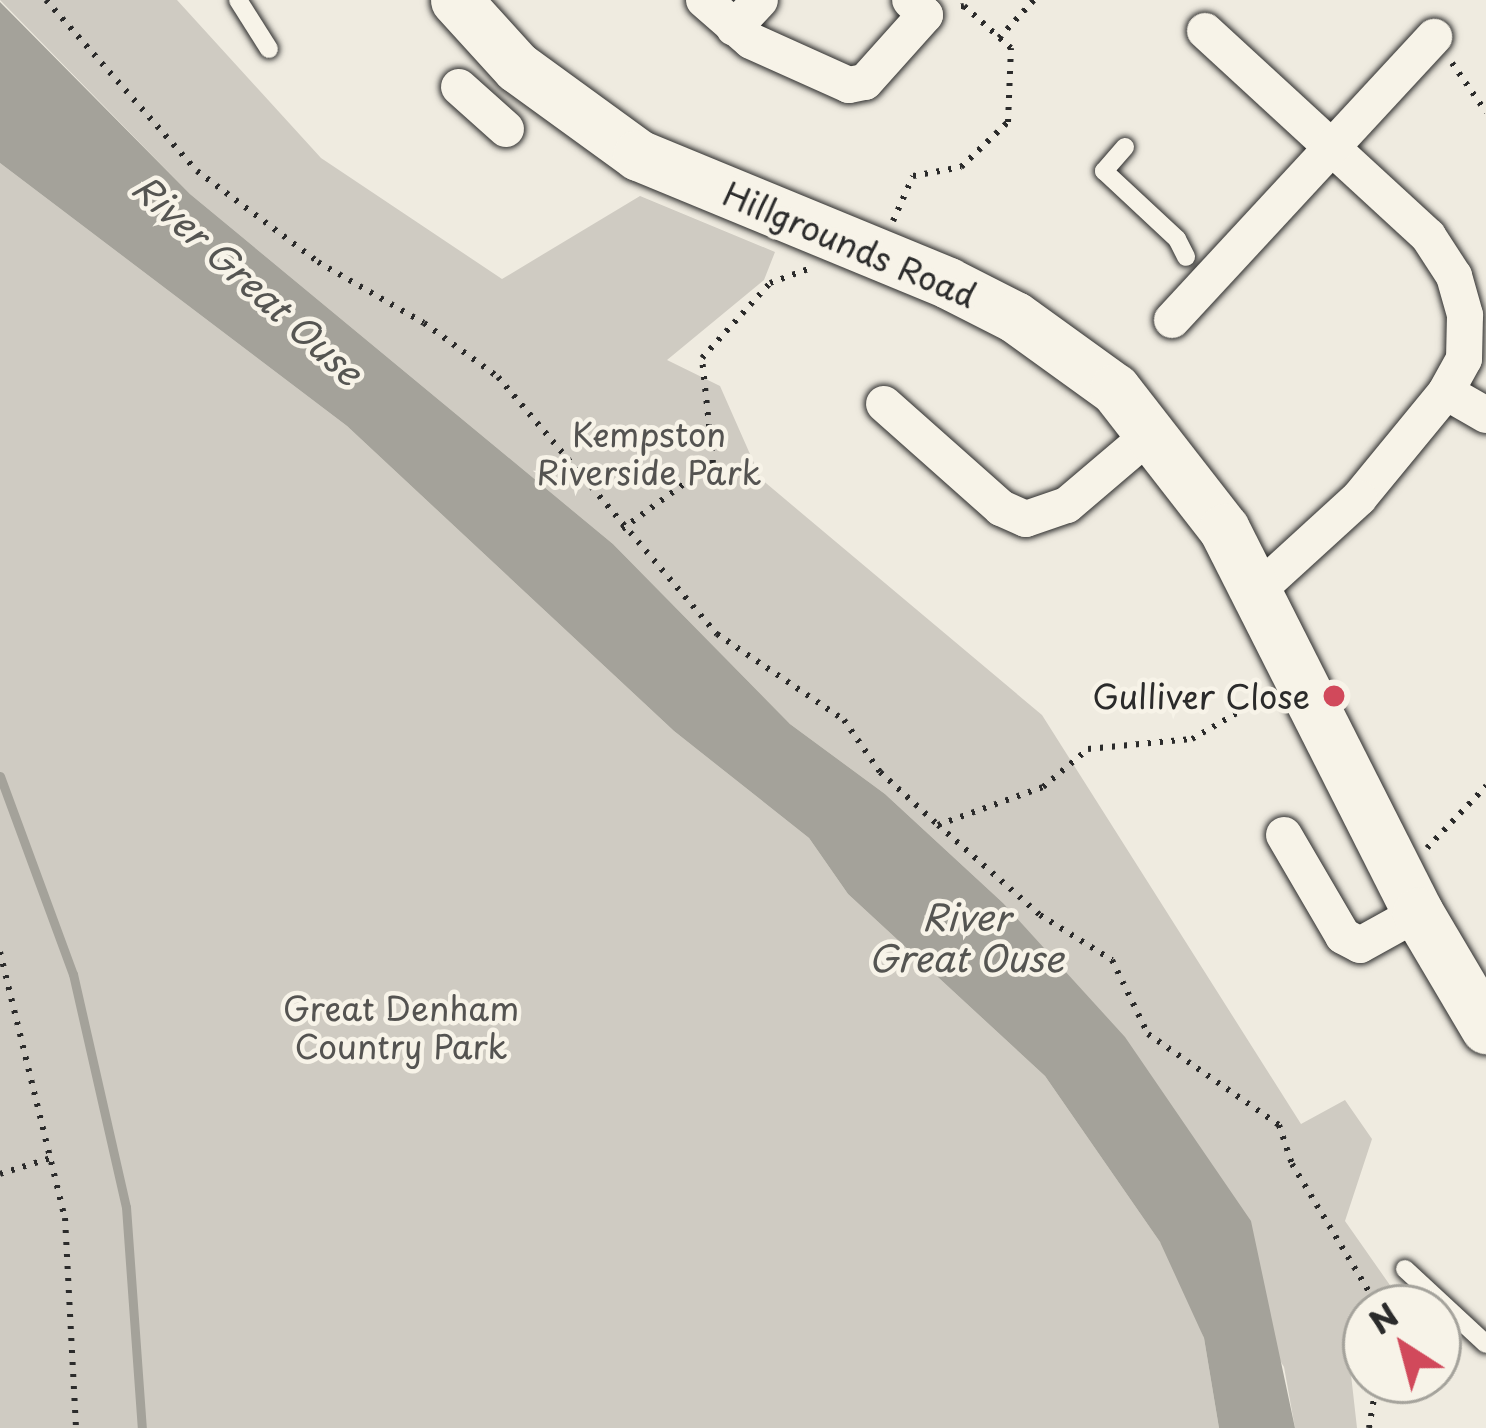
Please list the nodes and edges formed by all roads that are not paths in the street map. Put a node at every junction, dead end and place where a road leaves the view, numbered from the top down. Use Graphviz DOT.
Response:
graph roads {
  1 [pos="238,0"];
  2 [pos="704,0"];
  3 [pos="760,0"];
  4 [pos="478,8"];
  5 [pos="918,8"];
  6 [pos="734,28"];
  7 [pos="1204,31"];
  8 [pos="1434,37"];
  9 [pos="269,49"];
  10 [pos="517,67"];
  11 [pos="482,108"];
  12 [pos="1126,147"];
  13 [pos="1330,149"];
  14 [pos="1197,268"];
  15 [pos="1172,320"];
  16 [pos="1446,392"];
  17 [pos="884,404"];
  18 [pos="1486,415"];
  19 [pos="1154,431"];
  20 [pos="1257,591"];
  21 [pos="1284,836"];
  22 [pos="1409,895"];
  23 [pos="1486,1028"];
  24 [pos="1405,1269"];
  25 [pos="1486,1344"];
  1 -- 9 [label="lane"];
  2 -- 6 [label="street"];
  3 -- 6 [label="street"];
  4 -- 10 [label="street, Hillgrounds Road"];
  5 -- 6 [label="street"];
  7 -- 13 [label="street"];
  8 -- 13 [label="street"];
  10 -- 11 [label="street"];
  10 -- 19 [label="street, Hillgrounds Road"];
  12 -- 14 [label="lane"];
  13 -- 14 [label="street"];
  13 -- 16 [label="street"];
  14 -- 15 [label="street"];
  16 -- 18 [label="street"];
  16 -- 20 [label="street"];
  17 -- 19 [label="street"];
  19 -- 20 [label="street, Hillgrounds Road"];
  20 -- 22 [label="street, Hillgrounds Road"];
  21 -- 22 [label="street"];
  22 -- 23 [label="street, Hillgrounds Road"];
  24 -- 25 [label="lane"];
}
